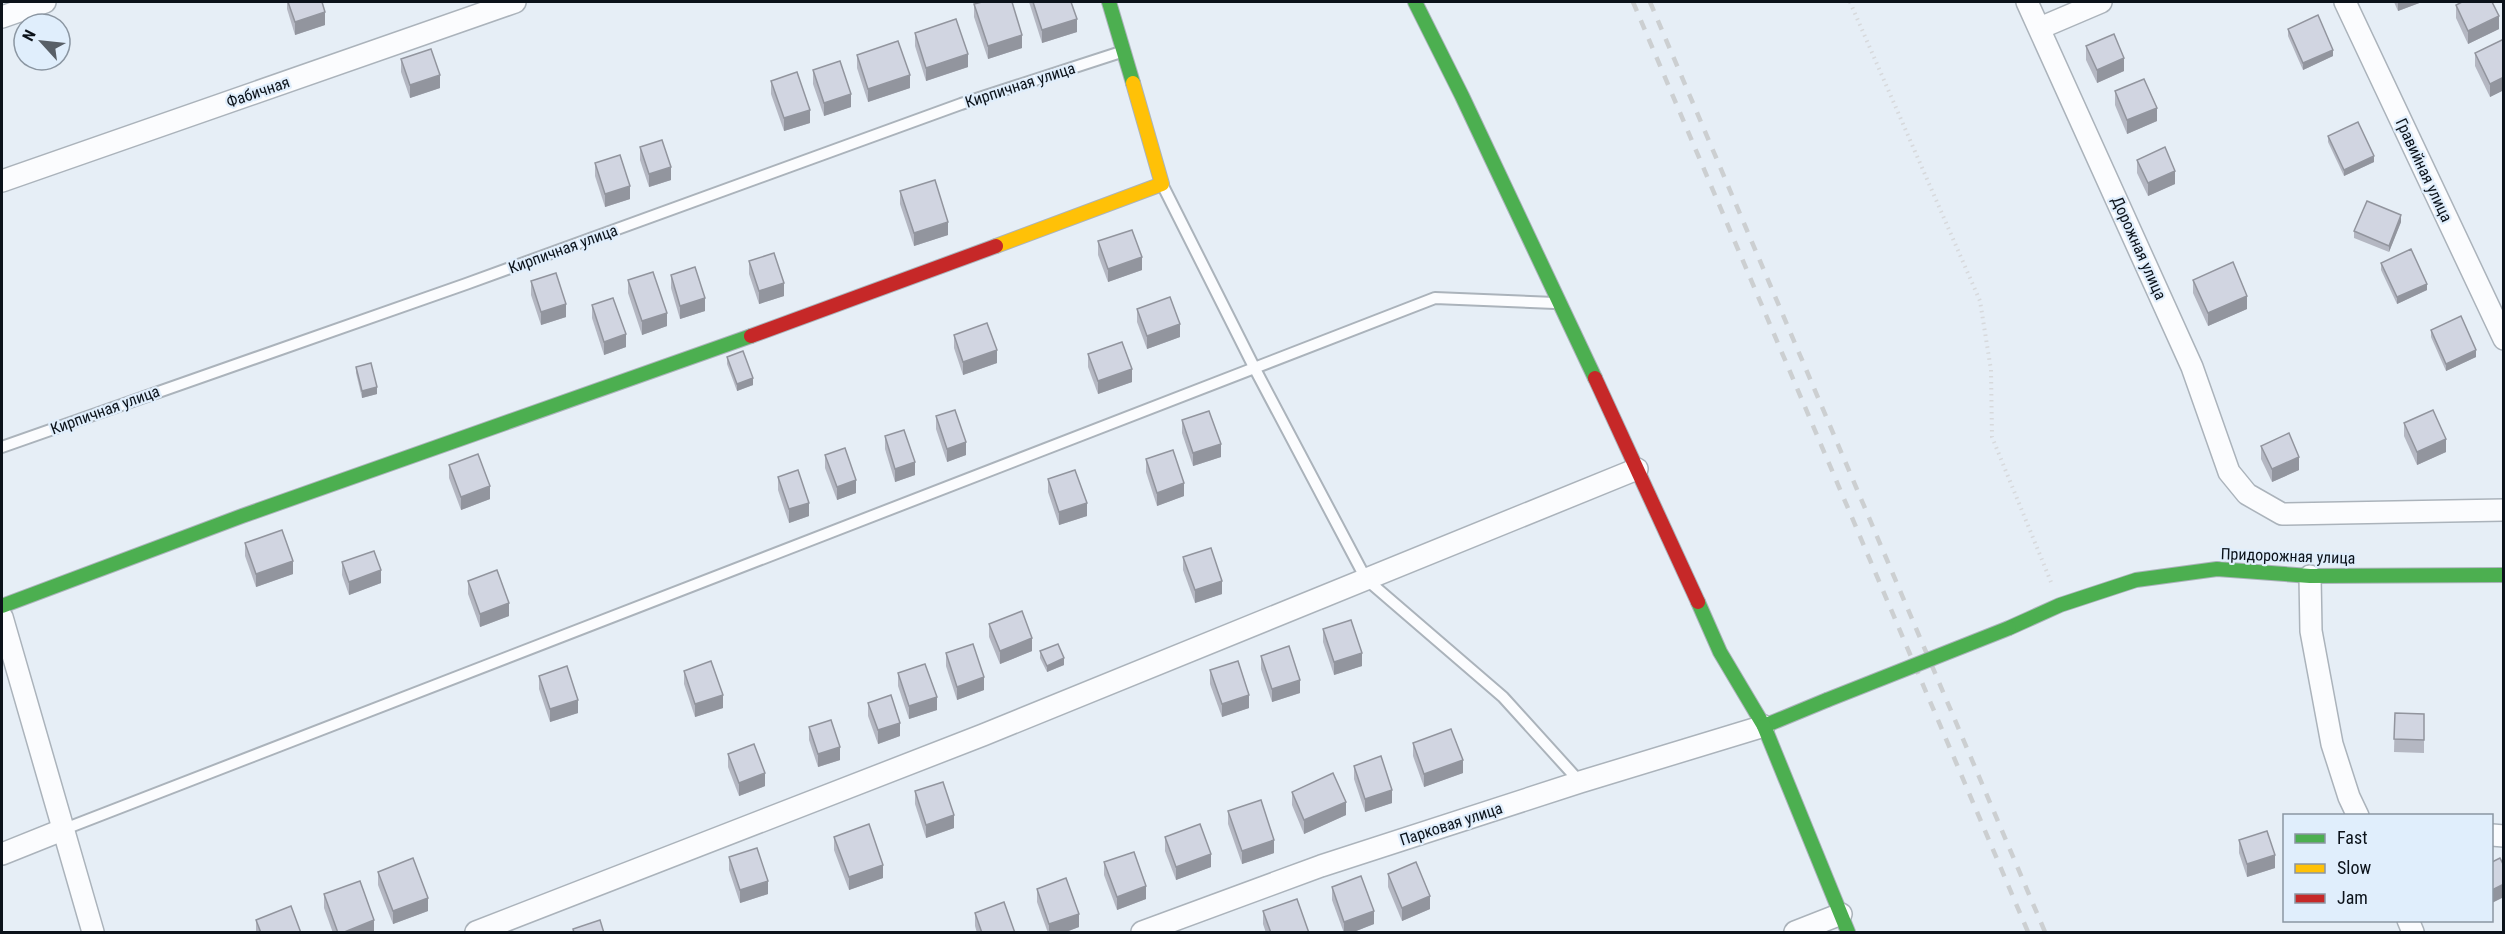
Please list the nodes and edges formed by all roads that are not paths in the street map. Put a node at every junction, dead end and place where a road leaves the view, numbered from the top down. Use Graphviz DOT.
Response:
graph roads {
  1 [pos="45,2"];
  2 [pos="514,2"];
  3 [pos="1109,2"];
  4 [pos="1414,2"];
  5 [pos="2027,2"];
  6 [pos="2101,2"];
  7 [pos="2345,2"];
  8 [pos="2,17"];
  9 [pos="2040,28"];
  10 [pos="1124,51"];
  11 [pos="2,181"];
  12 [pos="1162,184"];
  13 [pos="1559,303"];
  14 [pos="2504,339"];
  15 [pos="1255,369"];
  16 [pos="2,447"];
  17 [pos="1637,469"];
  18 [pos="2504,510"];
  19 [pos="2504,575"];
  20 [pos="2310,576"];
  21 [pos="1366,579"];
  22 [pos="2,606"];
  23 [pos="2,617"];
  24 [pos="1764,726"];
  25 [pos="1580,782"];
  26 [pos="2357,814"];
  27 [pos="62,830"];
  28 [pos="2,854"];
  29 [pos="1844,923"];
  30 [pos="93,933"];
  31 [pos="476,933"];
  32 [pos="1142,933"];
  33 [pos="1795,933"];
  1 -- 8 [label="street"];
  2 -- 11 [label="street, Фабичная"];
  3 -- 10 [label="street"];
  4 -- 13 [label="street"];
  5 -- 9 [label="street, Дорожная улица"];
  6 -- 9 [label="street"];
  7 -- 14 [label="street, Гравийная улица"];
  9 -- 18 [label="street, Дорожная улица"];
  10 -- 12 [label="street"];
  10 -- 16 [label="lane, Кирпичная улица"];
  12 -- 15 [label="lane"];
  12 -- 22 [label="street"];
  13 -- 15 [label="lane"];
  13 -- 17 [label="street"];
  15 -- 21 [label="lane"];
  15 -- 27 [label="lane"];
  17 -- 21 [label="street"];
  17 -- 24 [label="street"];
  19 -- 20 [label="street, Придорожная улица"];
  20 -- 24 [label="street, Придорожная улица, bridge"];
  20 -- 26 [label="street"];
  21 -- 25 [label="lane"];
  21 -- 31 [label="street"];
  23 -- 27 [label="street"];
  24 -- 25 [label="street, Парковая улица"];
  24 -- 29 [label="street"];
  25 -- 32 [label="street, Парковая улица"];
  27 -- 28 [label="street"];
  27 -- 30 [label="street"];
  29 -- 33 [label="street"];
}
